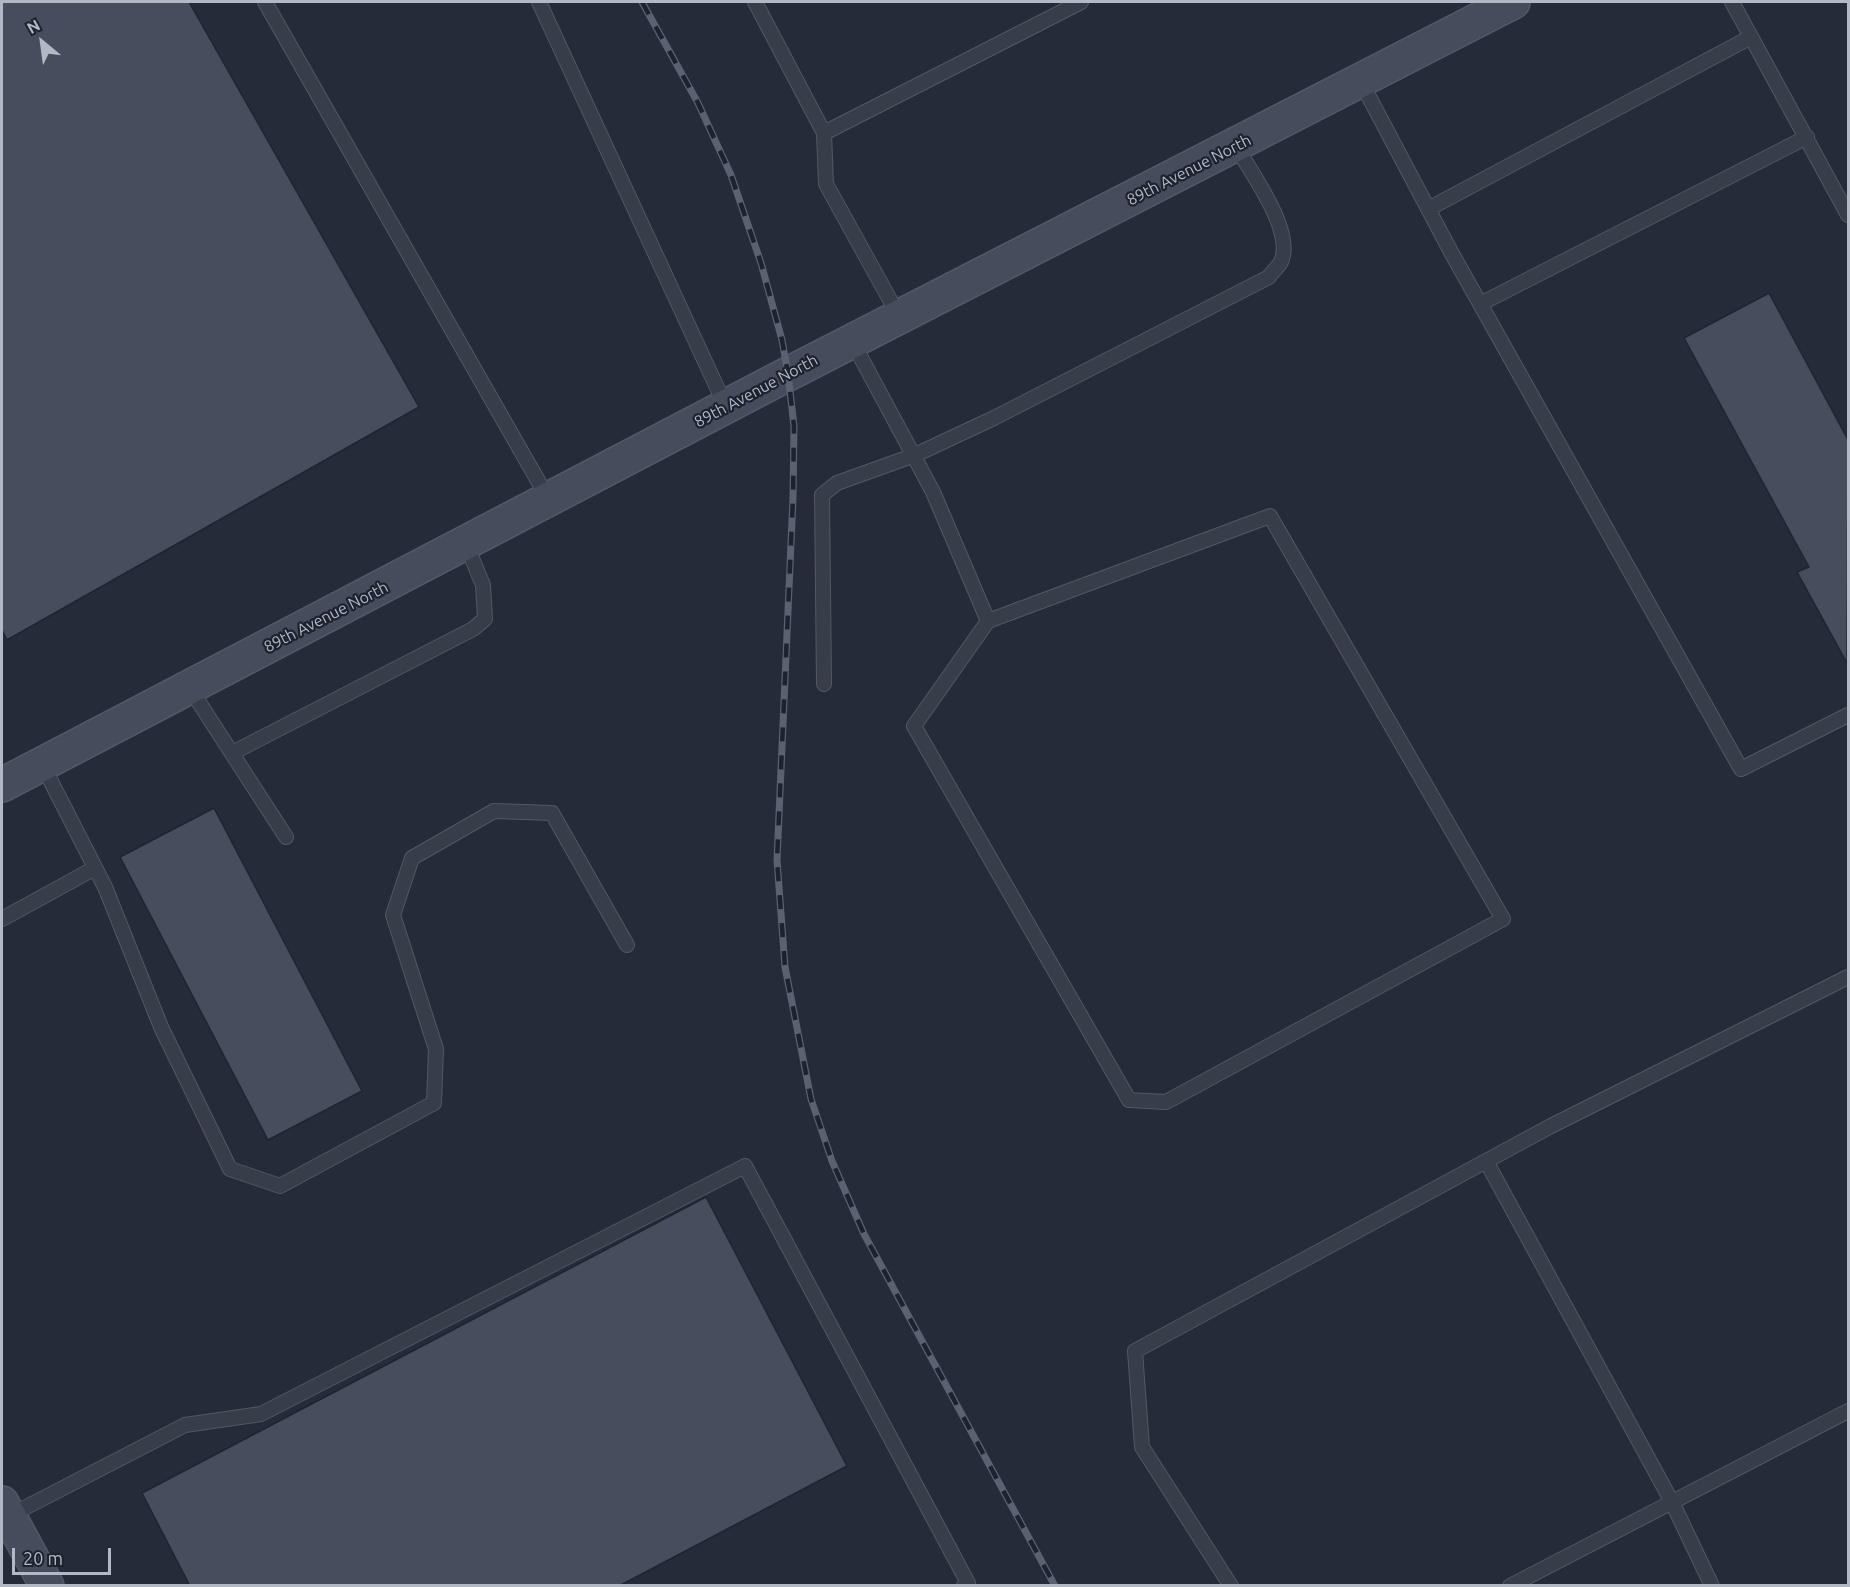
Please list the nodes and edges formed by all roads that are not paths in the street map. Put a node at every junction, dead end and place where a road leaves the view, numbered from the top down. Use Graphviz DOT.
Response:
graph roads {
  1 [pos="266,2"];
  2 [pos="539,2"];
  3 [pos="755,2"];
  4 [pos="1081,2"];
  5 [pos="1513,2"];
  6 [pos="1732,2"];
  7 [pos="1751,37"];
  8 [pos="1360,80"];
  9 [pos="824,134"];
  10 [pos="1807,137"];
  11 [pos="1236,146"];
  12 [pos="1428,209"];
  13 [pos="1848,215"];
  14 [pos="1480,304"];
  15 [pos="900,318"];
  16 [pos="852,341"];
  17 [pos="726,407"];
  18 [pos="915,455"];
  19 [pos="549,500"];
  20 [pos="466,544"];
  21 [pos="988,621"];
  22 [pos="824,684"];
  23 [pos="189,687"];
  24 [pos="1848,715"];
  25 [pos="234,753"];
  26 [pos="42,764"];
  27 [pos="2,785"];
  28 [pos="286,837"];
  29 [pos="95,868"];
  30 [pos="2,919"];
  31 [pos="627,945"];
  32 [pos="1848,977"];
  33 [pos="1486,1161"];
  34 [pos="1848,1411"];
  35 [pos="1672,1502"];
  36 [pos="5,1509"];
  37 [pos="47,1586"];
  38 [pos="964,1586"];
  39 [pos="1231,1586"];
  40 [pos="1510,1586"];
  41 [pos="1712,1586"];
  1 -- 19 [label="lane"];
  2 -- 17 [label="lane"];
  3 -- 9 [label="lane"];
  4 -- 9 [label="lane"];
  5 -- 8 [label="street, 89th Avenue North"];
  6 -- 7 [label="lane"];
  7 -- 10 [label="lane"];
  7 -- 12 [label="lane"];
  8 -- 11 [label="street, 89th Avenue North"];
  8 -- 12 [label="lane"];
  9 -- 15 [label="lane"];
  10 -- 13 [label="lane"];
  10 -- 14 [label="lane"];
  11 -- 15 [label="street, 89th Avenue North"];
  11 -- 18 [label="lane"];
  12 -- 14 [label="lane"];
  14 -- 24 [label="lane"];
  15 -- 16 [label="street, 89th Avenue North"];
  16 -- 17 [label="street, 89th Avenue North"];
  16 -- 18 [label="lane"];
  17 -- 19 [label="street, 89th Avenue North"];
  18 -- 21 [label="lane"];
  18 -- 22 [label="lane"];
  19 -- 20 [label="street, 89th Avenue North"];
  20 -- 23 [label="street, 89th Avenue North"];
  20 -- 25 [label="lane"];
  21 -- 21 [label="lane"];
  23 -- 25 [label="lane"];
  23 -- 26 [label="street, 89th Avenue North"];
  25 -- 28 [label="lane"];
  26 -- 27 [label="street, 89th Avenue North"];
  26 -- 29 [label="lane"];
  29 -- 30 [label="lane"];
  29 -- 31 [label="lane"];
  32 -- 33 [label="lane"];
  33 -- 35 [label="lane"];
  33 -- 39 [label="lane"];
  34 -- 35 [label="lane"];
  35 -- 40 [label="lane"];
  35 -- 41 [label="lane"];
  36 -- 37 [label="street"];
  36 -- 38 [label="lane"];
}
